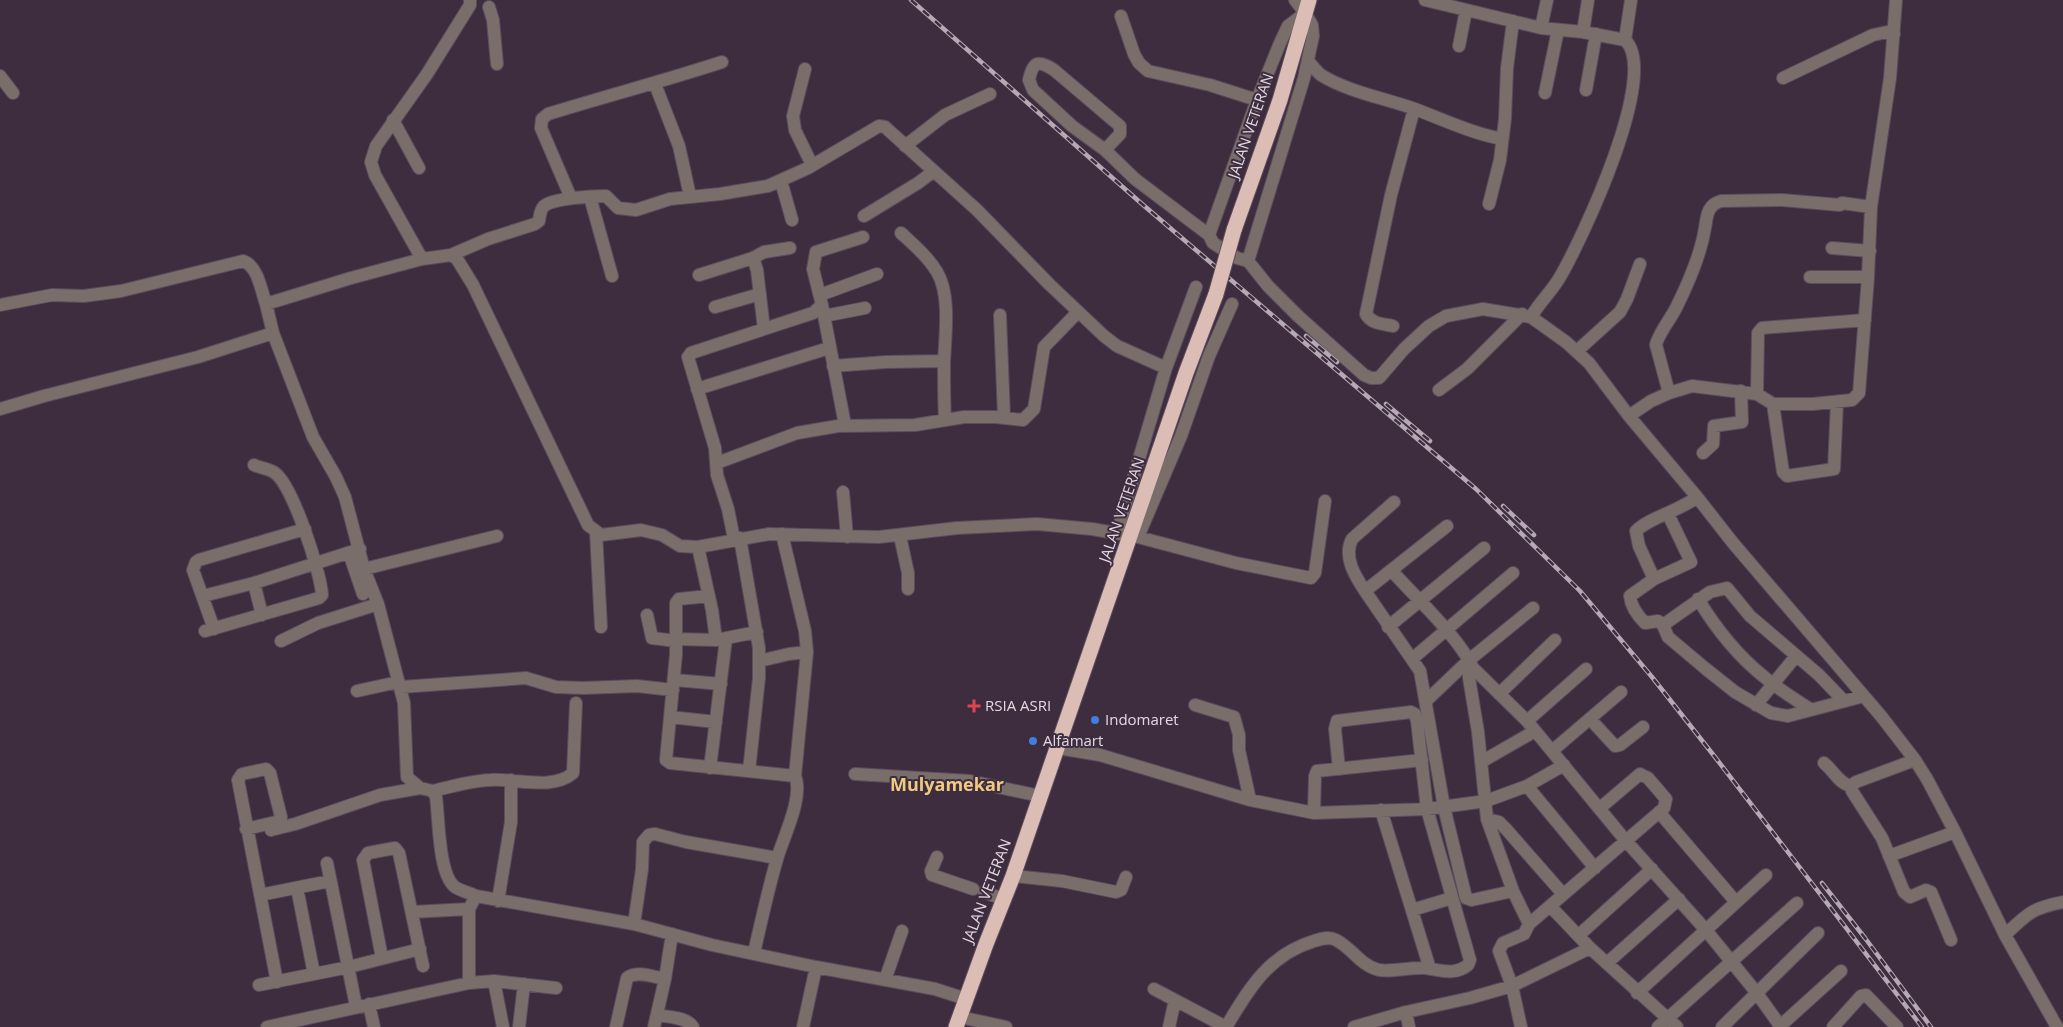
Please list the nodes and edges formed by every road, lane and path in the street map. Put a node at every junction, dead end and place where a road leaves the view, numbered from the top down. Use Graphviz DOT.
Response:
graph roads {
  1 [pos="1294,0"];
  2 [pos="1424,0"];
  3 [pos="1547,0"];
  4 [pos="1588,0"];
  5 [pos="1631,0"];
  6 [pos="1896,0"];
  7 [pos="470,2"];
  8 [pos="1445,2"];
  9 [pos="488,4"];
  10 [pos="1307,7"];
  11 [pos="1466,10"];
  12 [pos="1121,16"];
  13 [pos="1513,21"];
  14 [pos="1541,28"];
  15 [pos="1558,30"];
  16 [pos="1583,32"];
  17 [pos="1596,34"];
  18 [pos="1894,34"];
  19 [pos="1625,40"];
  20 [pos="1459,46"];
  21 [pos="1308,61"];
  22 [pos="722,62"];
  23 [pos="497,64"];
  24 [pos="805,69"];
  25 [pos="0,76"];
  26 [pos="1783,78"];
  27 [pos="655,84"];
  28 [pos="1586,90"];
  29 [pos="13,93"];
  30 [pos="1545,93"];
  31 [pos="990,94"];
  32 [pos="1257,100"];
  33 [pos="1414,109"];
  34 [pos="393,120"];
  35 [pos="1502,139"];
  36 [pos="908,144"];
  37 [pos="1105,150"];
  38 [pos="812,165"];
  39 [pos="419,168"];
  40 [pos="934,171"];
  41 [pos="781,182"];
  42 [pos="690,196"];
  43 [pos="590,197"];
  44 [pos="571,198"];
  45 [pos="1489,204"];
  46 [pos="1871,207"];
  47 [pos="864,216"];
  48 [pos="792,220"];
  49 [pos="900,233"];
  50 [pos="1209,235"];
  51 [pos="863,237"];
  52 [pos="790,248"];
  53 [pos="1832,248"];
  54 [pos="1870,251"];
  55 [pos="451,255"];
  56 [pos="753,258"];
  57 [pos="422,259"];
  58 [pos="1248,261"];
  59 [pos="1640,264"];
  60 [pos="877,274"];
  61 [pos="698,275"];
  62 [pos="612,276"];
  63 [pos="1810,277"];
  64 [pos="1868,277"];
  65 [pos="1196,288"];
  66 [pos="760,294"];
  67 [pos="266,304"];
  68 [pos="1232,304"];
  69 [pos="0,305"];
  70 [pos="822,305"];
  71 [pos="715,307"];
  72 [pos="865,308"];
  73 [pos="1078,312"];
  74 [pos="1000,315"];
  75 [pos="1526,316"];
  76 [pos="1865,320"];
  77 [pos="1394,326"];
  78 [pos="764,329"];
  79 [pos="273,333"];
  80 [pos="829,348"];
  81 [pos="1577,351"];
  82 [pos="944,362"];
  83 [pos="833,366"];
  84 [pos="1166,368"];
  85 [pos="697,389"];
  86 [pos="1439,390"];
  87 [pos="1741,391"];
  88 [pos="1669,393"];
  89 [pos="1757,394"];
  90 [pos="1837,402"];
  91 [pos="1773,404"];
  92 [pos="0,409"];
  93 [pos="1629,416"];
  94 [pos="1004,417"];
  95 [pos="945,420"];
  96 [pos="845,425"];
  97 [pos="1703,453"];
  98 [pos="717,463"];
  99 [pos="254,465"];
  100 [pos="843,492"];
  101 [pos="1697,497"];
  102 [pos="1325,501"];
  103 [pos="1394,502"];
  104 [pos="1668,514"];
  105 [pos="1447,526"];
  106 [pos="305,529"];
  107 [pos="596,532"];
  108 [pos="782,534"];
  109 [pos="1129,535"];
  110 [pos="497,536"];
  111 [pos="900,536"];
  112 [pos="847,537"];
  113 [pos="737,539"];
  114 [pos="698,547"];
  115 [pos="1484,548"];
  116 [pos="354,551"];
  117 [pos="315,563"];
  118 [pos="364,568"];
  119 [pos="1391,570"];
  120 [pos="1513,573"];
  121 [pos="1654,579"];
  122 [pos="254,583"];
  123 [pos="908,589"];
  124 [pos="1365,591"];
  125 [pos="363,594"];
  126 [pos="202,596"];
  127 [pos="709,596"];
  128 [pos="1698,600"];
  129 [pos="1420,602"];
  130 [pos="378,604"];
  131 [pos="1532,608"];
  132 [pos="262,615"];
  133 [pos="647,615"];
  134 [pos="1663,625"];
  135 [pos="601,627"];
  136 [pos="1388,627"];
  137 [pos="1446,630"];
  138 [pos="757,632"];
  139 [pos="676,640"];
  140 [pos="721,640"];
  141 [pos="1556,640"];
  142 [pos="282,641"];
  143 [pos="807,652"];
  144 [pos="1796,656"];
  145 [pos="1412,659"];
  146 [pos="759,660"];
  147 [pos="1471,664"];
  148 [pos="1586,669"];
  149 [pos="720,684"];
  150 [pos="1773,684"];
  151 [pos="399,685"];
  152 [pos="674,685"];
  153 [pos="357,691"];
  154 [pos="1621,692"];
  155 [pos="1499,694"];
  156 [pos="1864,696"];
  157 [pos="1426,701"];
  158 [pos="1844,701"];
  159 [pos="576,703"];
  160 [pos="1195,705"];
  161 [pos="1756,705"];
  162 [pos="1810,709"];
  163 [pos="670,717"];
  164 [pos="1590,719"];
  165 [pos="716,722"];
  166 [pos="1531,726"];
  167 [pos="1643,727"];
  168 [pos="1058,748"];
  169 [pos="1552,751"];
  170 [pos="1422,760"];
  171 [pos="1915,760"];
  172 [pos="1481,762"];
  173 [pos="1824,762"];
  174 [pos="1564,765"];
  175 [pos="710,768"];
  176 [pos="1339,769"];
  177 [pos="749,771"];
  178 [pos="855,774"];
  179 [pos="795,776"];
  180 [pos="511,780"];
  181 [pos="1527,786"];
  182 [pos="1851,786"];
  183 [pos="420,788"];
  184 [pos="433,791"];
  185 [pos="1040,796"];
  186 [pos="1250,800"];
  187 [pos="1486,801"];
  188 [pos="1444,807"];
  189 [pos="1600,808"];
  190 [pos="1427,809"];
  191 [pos="1381,810"];
  192 [pos="1659,812"];
  193 [pos="1314,813"];
  194 [pos="1487,819"];
  195 [pos="265,825"];
  196 [pos="246,829"];
  197 [pos="1955,832"];
  198 [pos="1626,841"];
  199 [pos="1888,856"];
  200 [pos="937,857"];
  201 [pos="777,858"];
  202 [pos="327,863"];
  203 [pos="1596,868"];
  204 [pos="1652,869"];
  205 [pos="1766,875"];
  206 [pos="1013,876"];
  207 [pos="1126,877"];
  208 [pos="330,881"];
  209 [pos="297,888"];
  210 [pos="1513,891"];
  211 [pos="1563,894"];
  212 [pos="260,895"];
  213 [pos="476,896"];
  214 [pos="1452,898"];
  215 [pos="1003,899"];
  216 [pos="1680,899"];
  217 [pos="498,901"];
  218 [pos="1736,902"];
  219 [pos="2063,902"];
  220 [pos="1797,903"];
  221 [pos="1550,906"];
  222 [pos="469,909"];
  223 [pos="1412,910"];
  224 [pos="412,912"];
  225 [pos="634,924"];
  226 [pos="1529,924"];
  227 [pos="1705,930"];
  228 [pos="902,931"];
  229 [pos="1818,933"];
  230 [pos="672,934"];
  231 [pos="1579,935"];
  232 [pos="2005,935"];
  233 [pos="1951,940"];
  234 [pos="1590,948"];
  235 [pos="420,949"];
  236 [pos="754,953"];
  237 [pos="382,958"];
  238 [pos="1730,962"];
  239 [pos="1607,963"];
  240 [pos="423,966"];
  241 [pos="349,967"];
  242 [pos="816,967"];
  243 [pos="1430,969"];
  244 [pos="1841,971"];
  245 [pos="314,974"];
  246 [pos="665,979"];
  247 [pos="886,980"];
  248 [pos="494,981"];
  249 [pos="277,982"];
  250 [pos="469,983"];
  251 [pos="524,984"];
  252 [pos="259,985"];
  253 [pos="1512,986"];
  254 [pos="556,988"];
  255 [pos="1154,989"];
  256 [pos="1756,992"];
  257 [pos="1637,993"];
  258 [pos="966,999"];
  259 [pos="1176,1000"];
  260 [pos="363,1005"];
  261 [pos="1406,1012"];
  262 [pos="656,1021"];
  263 [pos="958,1022"];
  264 [pos="1662,1023"];
  265 [pos="1892,1025"];
  266 [pos="267,1027"];
  267 [pos="374,1027"];
  268 [pos="501,1027"];
  269 [pos="519,1027"];
  270 [pos="616,1027"];
  271 [pos="694,1027"];
  272 [pos="803,1027"];
  273 [pos="1006,1027"];
  274 [pos="1169,1027"];
  275 [pos="1226,1027"];
  276 [pos="1354,1027"];
  277 [pos="1410,1027"];
  278 [pos="1519,1027"];
  279 [pos="1677,1027"];
  280 [pos="1722,1027"];
  281 [pos="1780,1027"];
  282 [pos="1833,1027"];
  283 [pos="2057,1027"];
  1 -- 10 [label="street"];
  2 -- 8 [label="street"];
  3 -- 14 [label="street"];
  4 -- 16 [label="street"];
  5 -- 19 [label="street"];
  6 -- 18 [label="street"];
  7 -- 9 [label="street"];
  7 -- 34 [label="street"];
  8 -- 11 [label="street"];
  9 -- 23 [label="street"];
  10 -- 21 [label="street"];
  10 -- 32 [label="street"];
  10 -- 109 [label="highway, JALAN VETERAN, bridge"];
  11 -- 13 [label="street"];
  11 -- 20 [label="street"];
  12 -- 32 [label="street"];
  13 -- 14 [label="street"];
  13 -- 35 [label="street"];
  14 -- 15 [label="street"];
  15 -- 16 [label="street"];
  15 -- 30 [label="street"];
  16 -- 17 [label="street"];
  17 -- 19 [label="street"];
  17 -- 28 [label="street"];
  18 -- 26 [label="street"];
  18 -- 46 [label="street"];
  19 -- 75 [label="street"];
  21 -- 33 [label="street"];
  21 -- 58 [label="street"];
  22 -- 27 [label="street"];
  24 -- 38 [label="street"];
  25 -- 29 [label="street"];
  27 -- 42 [label="street"];
  27 -- 44 [label="street"];
  31 -- 36 [label="street"];
  32 -- 50 [label="street"];
  33 -- 35 [label="street"];
  33 -- 77 [label="street"];
  34 -- 39 [label="street"];
  34 -- 57 [label="street"];
  35 -- 45 [label="street"];
  36 -- 38 [label="street"];
  36 -- 40 [label="street"];
  37 -- 37 [label="street"];
  37 -- 50 [label="street"];
  38 -- 41 [label="street"];
  40 -- 47 [label="street"];
  40 -- 73 [label="street"];
  41 -- 42 [label="street"];
  41 -- 48 [label="street"];
  42 -- 43 [label="street"];
  43 -- 44 [label="street"];
  43 -- 62 [label="street"];
  44 -- 55 [label="street"];
  46 -- 54 [label="street"];
  46 -- 88 [label="street"];
  49 -- 82 [label="street"];
  50 -- 58 [label="street"];
  51 -- 70 [label="street"];
  52 -- 56 [label="street"];
  53 -- 54 [label="street"];
  54 -- 64 [label="street"];
  55 -- 57 [label="street"];
  55 -- 107 [label="street"];
  56 -- 61 [label="street"];
  56 -- 66 [label="street"];
  57 -- 67 [label="street"];
  58 -- 75 [label="street"];
  59 -- 81 [label="street"];
  60 -- 70 [label="street"];
  63 -- 64 [label="street"];
  64 -- 76 [label="street"];
  65 -- 84 [label="street"];
  66 -- 71 [label="street"];
  66 -- 78 [label="street"];
  67 -- 69 [label="street"];
  67 -- 79 [label="street"];
  68 -- 109 [label="street"];
  70 -- 72 [label="street"];
  70 -- 78 [label="street"];
  70 -- 80 [label="street"];
  73 -- 84 [label="street"];
  73 -- 94 [label="street"];
  74 -- 94 [label="street"];
  75 -- 81 [label="street"];
  75 -- 86 [label="street"];
  76 -- 89 [label="street"];
  76 -- 90 [label="street"];
  78 -- 85 [label="street"];
  79 -- 92 [label="street"];
  79 -- 116 [label="street"];
  80 -- 83 [label="street"];
  80 -- 85 [label="street"];
  81 -- 93 [label="street"];
  82 -- 83 [label="street"];
  82 -- 95 [label="street"];
  83 -- 96 [label="street"];
  84 -- 109 [label="street"];
  85 -- 98 [label="street"];
  87 -- 88 [label="street"];
  87 -- 89 [label="street"];
  87 -- 97 [label="street"];
  88 -- 93 [label="street"];
  89 -- 91 [label="street"];
  90 -- 91 [label="street"];
  90 -- 91 [label="street"];
  93 -- 101 [label="street"];
  94 -- 95 [label="street"];
  95 -- 96 [label="street"];
  96 -- 98 [label="street"];
  98 -- 113 [label="street"];
  99 -- 106 [label="street"];
  100 -- 112 [label="street"];
  101 -- 104 [label="street"];
  101 -- 156 [label="street"];
  102 -- 109 [label="street"];
  103 -- 124 [label="street"];
  104 -- 121 [label="street"];
  104 -- 121 [label="street"];
  105 -- 119 [label="street"];
  106 -- 117 [label="street"];
  106 -- 126 [label="street"];
  107 -- 114 [label="street"];
  107 -- 135 [label="street"];
  108 -- 112 [label="street"];
  108 -- 113 [label="street"];
  108 -- 143 [label="street"];
  109 -- 111 [label="street"];
  109 -- 168 [label="highway, JALAN VETERAN"];
  110 -- 118 [label="street"];
  111 -- 112 [label="street"];
  111 -- 123 [label="street"];
  113 -- 114 [label="street"];
  113 -- 138 [label="street"];
  114 -- 127 [label="street"];
  115 -- 129 [label="street"];
  116 -- 117 [label="street"];
  116 -- 118 [label="street"];
  116 -- 125 [label="street"];
  117 -- 122 [label="street"];
  117 -- 132 [label="street"];
  118 -- 130 [label="street"];
  119 -- 124 [label="street"];
  119 -- 129 [label="street"];
  120 -- 137 [label="street"];
  121 -- 134 [label="street"];
  122 -- 126 [label="street"];
  122 -- 132 [label="street"];
  124 -- 136 [label="street"];
  126 -- 132 [label="street"];
  127 -- 139 [label="street"];
  127 -- 140 [label="street"];
  128 -- 134 [label="street"];
  128 -- 144 [label="street"];
  128 -- 150 [label="street"];
  129 -- 136 [label="street"];
  129 -- 137 [label="street"];
  130 -- 142 [label="street"];
  130 -- 151 [label="street"];
  131 -- 147 [label="street"];
  133 -- 139 [label="street"];
  134 -- 161 [label="street"];
  136 -- 145 [label="street"];
  137 -- 145 [label="street"];
  137 -- 147 [label="street"];
  138 -- 140 [label="street"];
  138 -- 146 [label="street"];
  139 -- 140 [label="street"];
  139 -- 152 [label="street"];
  140 -- 149 [label="street"];
  141 -- 155 [label="street"];
  143 -- 146 [label="street"];
  143 -- 179 [label="street"];
  144 -- 150 [label="street"];
  144 -- 158 [label="street"];
  145 -- 157 [label="street"];
  146 -- 177 [label="street"];
  147 -- 155 [label="street"];
  147 -- 157 [label="street"];
  147 -- 172 [label="street"];
  148 -- 166 [label="street"];
  149 -- 152 [label="street"];
  149 -- 165 [label="street"];
  150 -- 161 [label="street"];
  150 -- 162 [label="street"];
  151 -- 152 [label="street"];
  151 -- 153 [label="street"];
  151 -- 183 [label="street"];
  152 -- 163 [label="street"];
  154 -- 164 [label="street"];
  155 -- 166 [label="street"];
  156 -- 158 [label="street"];
  156 -- 171 [label="street"];
  157 -- 188 [label="street"];
  158 -- 162 [label="street"];
  159 -- 180 [label="street"];
  160 -- 186 [label="street"];
  161 -- 162 [label="street"];
  163 -- 165 [label="street"];
  163 -- 175 [label="street"];
  164 -- 167 [label="street"];
  164 -- 169 [label="street"];
  165 -- 175 [label="street"];
  166 -- 169 [label="street"];
  166 -- 172 [label="street"];
  168 -- 185 [label="highway, JALAN VETERAN"];
  168 -- 186 [label="street"];
  169 -- 174 [label="street"];
  170 -- 176 [label="street"];
  170 -- 176 [label="street"];
  170 -- 190 [label="street"];
  171 -- 182 [label="street"];
  171 -- 197 [label="street"];
  172 -- 187 [label="street"];
  173 -- 182 [label="street"];
  174 -- 181 [label="street"];
  174 -- 189 [label="street"];
  175 -- 177 [label="street"];
  176 -- 193 [label="street"];
  177 -- 179 [label="street"];
  178 -- 185 [label="street"];
  179 -- 201 [label="street"];
  180 -- 184 [label="street"];
  180 -- 217 [label="street"];
  181 -- 187 [label="street"];
  181 -- 203 [label="street"];
  182 -- 199 [label="street"];
  183 -- 184 [label="street"];
  183 -- 195 [label="street"];
  184 -- 213 [label="street"];
  185 -- 206 [label="highway, JALAN VETERAN"];
  186 -- 193 [label="street"];
  187 -- 188 [label="street"];
  187 -- 194 [label="street"];
  188 -- 190 [label="street"];
  188 -- 210 [label="street"];
  189 -- 192 [label="street"];
  189 -- 198 [label="street"];
  190 -- 191 [label="street"];
  190 -- 214 [label="street"];
  191 -- 193 [label="street"];
  191 -- 223 [label="street"];
  192 -- 198 [label="street"];
  192 -- 218 [label="street"];
  194 -- 210 [label="street"];
  194 -- 211 [label="street"];
  195 -- 196 [label="street"];
  195 -- 196 [label="street"];
  196 -- 212 [label="street"];
  197 -- 199 [label="street"];
  197 -- 232 [label="street"];
  198 -- 203 [label="street"];
  198 -- 204 [label="street"];
  199 -- 233 [label="street"];
  200 -- 215 [label="street"];
  201 -- 225 [label="street"];
  201 -- 236 [label="street"];
  202 -- 208 [label="street"];
  203 -- 211 [label="street"];
  204 -- 216 [label="street"];
  204 -- 231 [label="street"];
  205 -- 218 [label="street"];
  206 -- 207 [label="street"];
  206 -- 215 [label="highway, JALAN VETERAN"];
  208 -- 209 [label="street"];
  208 -- 241 [label="street"];
  209 -- 212 [label="street"];
  209 -- 245 [label="street"];
  210 -- 226 [label="street"];
  211 -- 221 [label="street"];
  212 -- 249 [label="street"];
  213 -- 217 [label="street"];
  213 -- 222 [label="street"];
  214 -- 223 [label="street"];
  214 -- 243 [label="street"];
  215 -- 258 [label="highway, JALAN VETERAN"];
  216 -- 227 [label="street"];
  216 -- 239 [label="street"];
  217 -- 225 [label="street"];
  218 -- 227 [label="street"];
  219 -- 232 [label="street"];
  220 -- 238 [label="street"];
  221 -- 226 [label="street"];
  221 -- 231 [label="street"];
  222 -- 224 [label="street"];
  222 -- 250 [label="street"];
  223 -- 243 [label="street"];
  224 -- 235 [label="street"];
  224 -- 237 [label="street"];
  225 -- 230 [label="street"];
  226 -- 253 [label="street"];
  227 -- 238 [label="street"];
  227 -- 257 [label="street"];
  228 -- 247 [label="street"];
  229 -- 256 [label="street"];
  230 -- 236 [label="street"];
  230 -- 246 [label="street"];
  231 -- 234 [label="street"];
  232 -- 283 [label="street"];
  234 -- 239 [label="street"];
  234 -- 253 [label="street"];
  235 -- 237 [label="street"];
  235 -- 240 [label="street"];
  236 -- 242 [label="street"];
  237 -- 241 [label="street"];
  238 -- 256 [label="street"];
  238 -- 264 [label="street"];
  239 -- 257 [label="street"];
  241 -- 245 [label="street"];
  241 -- 260 [label="street"];
  242 -- 247 [label="street"];
  242 -- 272 [label="street"];
  243 -- 275 [label="street"];
  244 -- 281 [label="street"];
  245 -- 249 [label="street"];
  246 -- 262 [label="street"];
  246 -- 270 [label="street"];
  247 -- 258 [label="street"];
  248 -- 250 [label="street"];
  248 -- 251 [label="street"];
  248 -- 268 [label="street"];
  249 -- 252 [label="street"];
  250 -- 260 [label="street"];
  251 -- 254 [label="street"];
  251 -- 269 [label="street"];
  253 -- 261 [label="street"];
  253 -- 278 [label="street"];
  255 -- 259 [label="street"];
  256 -- 280 [label="street"];
  256 -- 281 [label="street"];
  257 -- 264 [label="street"];
  258 -- 263 [label="highway, JALAN VETERAN"];
  259 -- 274 [label="street"];
  259 -- 275 [label="street"];
  260 -- 266 [label="street"];
  260 -- 267 [label="street"];
  261 -- 276 [label="street"];
  261 -- 277 [label="street"];
  262 -- 271 [label="street"];
  263 -- 273 [label="street"];
  264 -- 279 [label="street"];
  265 -- 282 [label="street"];
}
